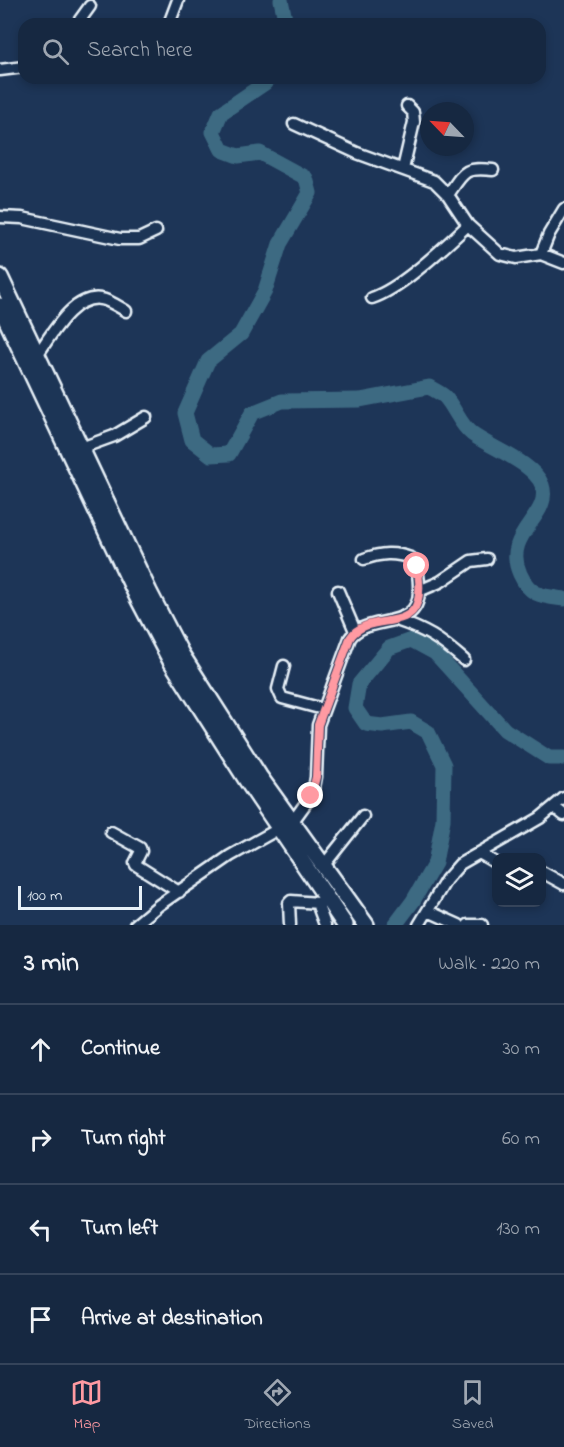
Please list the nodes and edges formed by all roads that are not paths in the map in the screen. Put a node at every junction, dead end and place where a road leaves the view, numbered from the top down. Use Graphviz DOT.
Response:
graph roads {
  1 [pos="178,0"];
  2 [pos="90,6"];
  3 [pos="81,18"];
  4 [pos="172,18"];
  5 [pos="18,68"];
  6 [pos="0,70"];
  7 [pos="406,106"];
  8 [pos="294,124"];
  9 [pos="403,169"];
  10 [pos="494,170"];
  11 [pos="448,195"];
  12 [pos="564,209"];
  13 [pos="0,217"];
  14 [pos="468,225"];
  15 [pos="156,231"];
  16 [pos="541,254"];
  17 [pos="564,263"];
  18 [pos="0,277"];
  19 [pos="372,298"];
  20 [pos="0,306"];
  21 [pos="126,311"];
  22 [pos="37,355"];
  23 [pos="146,417"];
  24 [pos="81,448"];
  25 [pos="364,559"];
  26 [pos="487,559"];
  27 [pos="338,591"];
  28 [pos="419,591"];
  29 [pos="396,620"];
  30 [pos="354,631"];
  31 [pos="464,660"];
  32 [pos="284,666"];
  33 [pos="323,709"];
  34 [pos="564,798"];
  35 [pos="554,807"];
  36 [pos="564,815"];
  37 [pos="363,816"];
  38 [pos="286,825"];
  39 [pos="111,832"];
  40 [pos="479,853"];
  41 [pos="492,861"];
  42 [pos="324,865"];
  43 [pos="546,874"];
  44 [pos="564,884"];
  45 [pos="179,892"];
  46 [pos="323,900"];
  47 [pos="428,911"];
  48 [pos="365,924"];
  49 [pos="135,925"];
  50 [pos="290,925"];
  51 [pos="325,925"];
  52 [pos="345,925"];
  53 [pos="419,925"];
  54 [pos="459,925"];
  55 [pos="468,925"];
  56 [pos="482,925"];
  1 -- 4 [label="street"];
  2 -- 3 [label="street"];
  5 -- 6 [label="street"];
  7 -- 9 [label="street"];
  8 -- 9 [label="street"];
  9 -- 11 [label="street"];
  10 -- 11 [label="street"];
  11 -- 14 [label="street"];
  12 -- 16 [label="street"];
  13 -- 15 [label="street"];
  14 -- 16 [label="street"];
  14 -- 19 [label="street"];
  16 -- 17 [label="street"];
  18 -- 22 [label="highway"];
  20 -- 38 [label="highway"];
  21 -- 22 [label="street"];
  22 -- 24 [label="highway"];
  23 -- 24 [label="street"];
  24 -- 38 [label="highway"];
  25 -- 28 [label="street"];
  26 -- 28 [label="street"];
  27 -- 30 [label="street"];
  28 -- 29 [label="street"];
  29 -- 30 [label="street"];
  29 -- 31 [label="street"];
  30 -- 33 [label="street"];
  32 -- 33 [label="street"];
  33 -- 38 [label="street"];
  34 -- 35 [label="street"];
  35 -- 36 [label="street"];
  35 -- 40 [label="street"];
  37 -- 42 [label="street"];
  38 -- 42 [label="highway"];
  38 -- 45 [label="street"];
  38 -- 46 [label="highway"];
  39 -- 45 [label="street"];
  40 -- 41 [label="street"];
  40 -- 47 [label="street"];
  42 -- 48 [label="highway"];
  43 -- 44 [label="street"];
  45 -- 49 [label="street"];
  46 -- 50 [label="street"];
  46 -- 51 [label="street"];
  46 -- 52 [label="highway"];
  47 -- 53 [label="street"];
  47 -- 54 [label="street"];
  55 -- 56 [label="street"];
}
